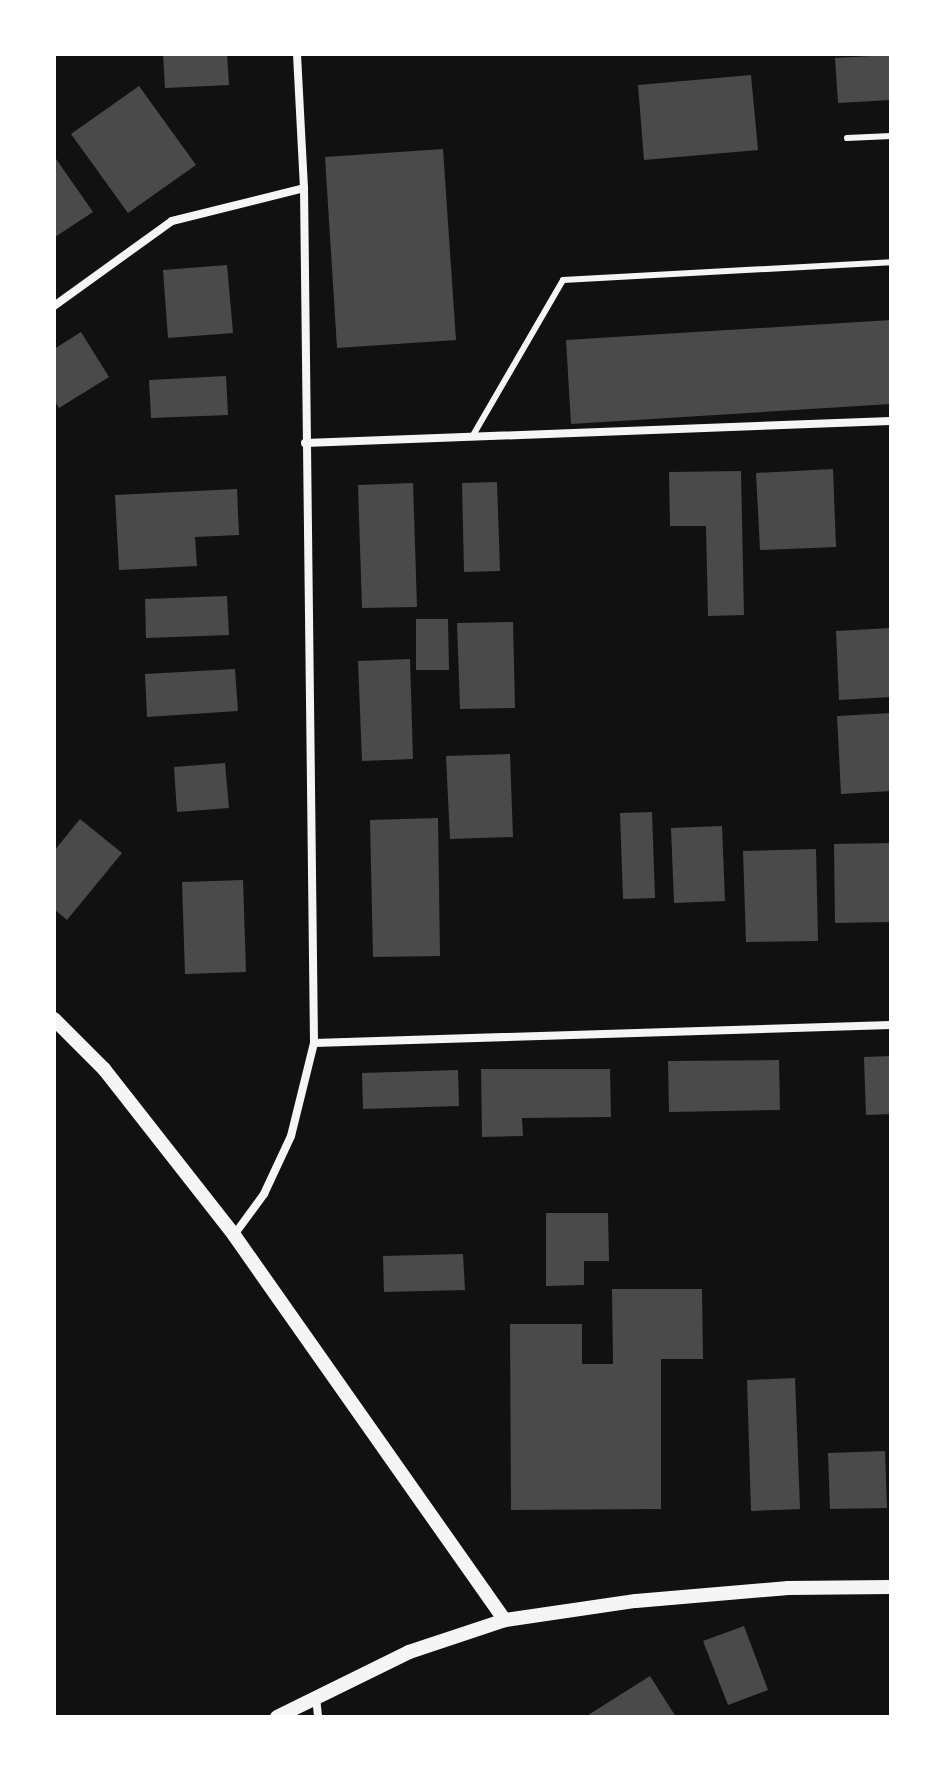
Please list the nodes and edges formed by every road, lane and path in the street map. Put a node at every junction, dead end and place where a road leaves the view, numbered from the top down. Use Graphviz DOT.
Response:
graph roads {
  1 [pos="297,54"];
  2 [pos="891,136"];
  3 [pos="847,138"];
  4 [pos="304,188"];
  5 [pos="891,262"];
  6 [pos="54,306"];
  7 [pos="891,421"];
  8 [pos="472,437"];
  9 [pos="305,443"];
  10 [pos="54,1019"];
  11 [pos="891,1025"];
  12 [pos="314,1043"];
  13 [pos="234,1235"];
  14 [pos="891,1587"];
  15 [pos="505,1620"];
  16 [pos="316,1696"];
  17 [pos="277,1717"];
  18 [pos="318,1717"];
  1 -- 4 [label="street"];
  2 -- 3 [label="lane"];
  4 -- 6 [label="street"];
  4 -- 9 [label="street"];
  5 -- 8 [label="lane"];
  7 -- 8 [label="street"];
  8 -- 9 [label="street"];
  9 -- 12 [label="street"];
  10 -- 13 [label="street"];
  11 -- 12 [label="street"];
  12 -- 13 [label="street"];
  13 -- 15 [label="street"];
  14 -- 15 [label="street"];
  15 -- 16 [label="street"];
  16 -- 17 [label="street"];
  16 -- 18 [label="street"];
}
